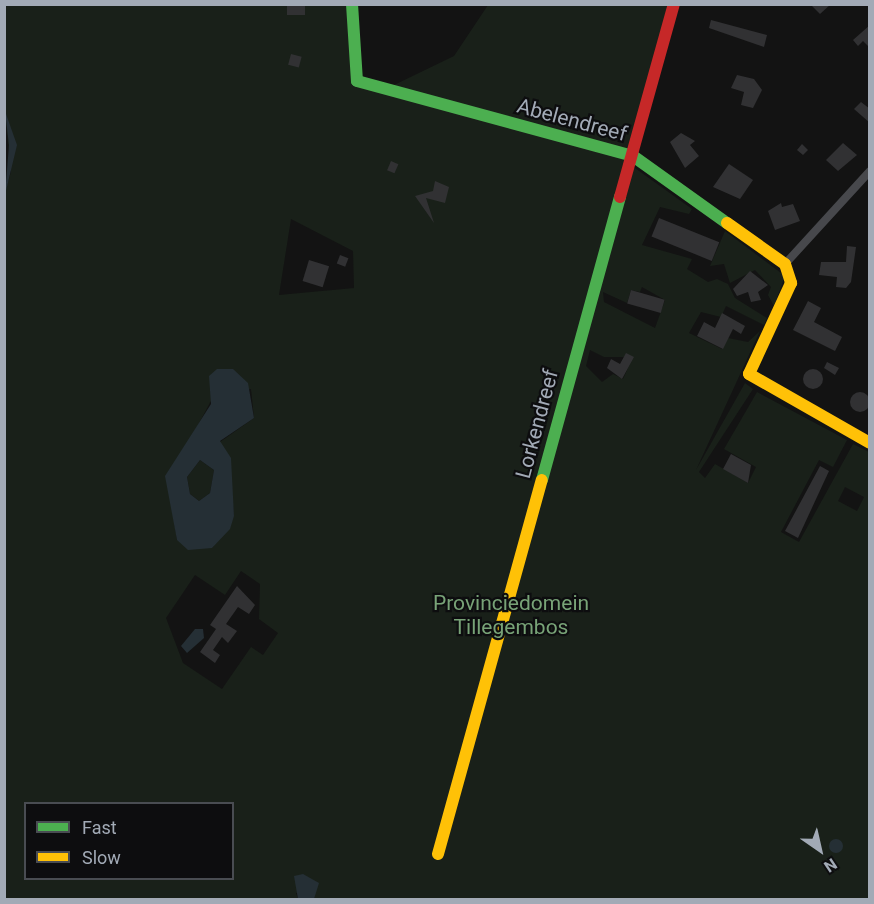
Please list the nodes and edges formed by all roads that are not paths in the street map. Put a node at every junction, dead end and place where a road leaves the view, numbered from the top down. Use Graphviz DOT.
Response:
graph roads {
  1 [pos="352,4"];
  2 [pos="674,4"];
  3 [pos="633,156"];
  4 [pos="870,171"];
  5 [pos="784,264"];
  6 [pos="870,443"];
  7 [pos="438,854"];
  1 -- 3 [label="street, Abelendreef"];
  2 -- 3 [label="street, Lorkendreef"];
  3 -- 5 [label="street, Abelendreef"];
  3 -- 7 [label="street, Lorkendreef"];
  4 -- 5 [label="street"];
  5 -- 6 [label="street"];
}
